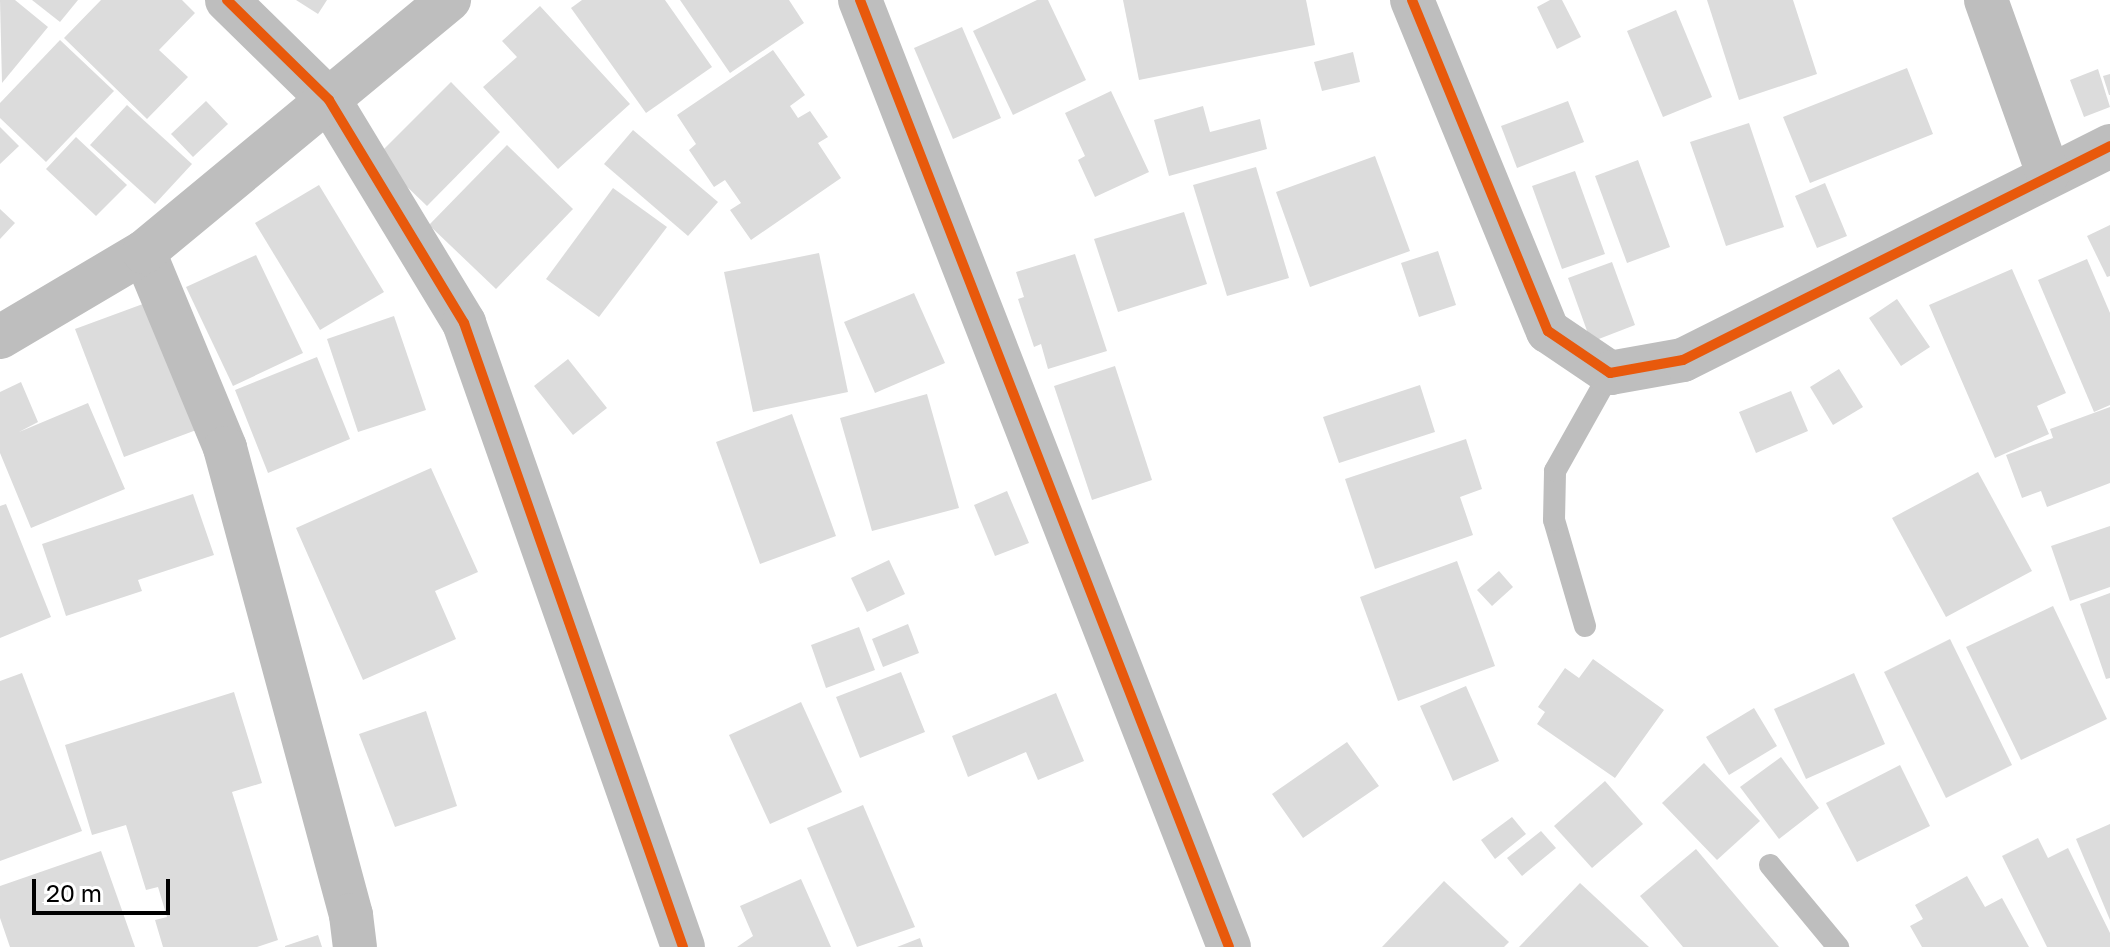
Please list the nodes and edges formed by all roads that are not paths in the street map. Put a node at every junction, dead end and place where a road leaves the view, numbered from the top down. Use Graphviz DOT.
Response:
graph roads {
  1 [pos="227,0"];
  2 [pos="449,0"];
  3 [pos="860,0"];
  4 [pos="1412,0"];
  5 [pos="1986,0"];
  6 [pos="329,100"];
  7 [pos="2110,146"];
  8 [pos="2048,173"];
  9 [pos="144,252"];
  10 [pos="0,337"];
  11 [pos="1610,373"];
  12 [pos="1585,626"];
  13 [pos="1770,865"];
  14 [pos="355,947"];
  15 [pos="683,947"];
  16 [pos="1229,947"];
  17 [pos="1838,947"];
  1 -- 6 [label="street"];
  2 -- 6 [label="street"];
  3 -- 16 [label="street"];
  4 -- 11 [label="street"];
  5 -- 8 [label="street"];
  6 -- 9 [label="street"];
  6 -- 15 [label="street"];
  7 -- 8 [label="street"];
  8 -- 11 [label="street"];
  9 -- 10 [label="street"];
  9 -- 14 [label="street"];
  11 -- 12 [label="lane"];
  13 -- 17 [label="lane"];
}
